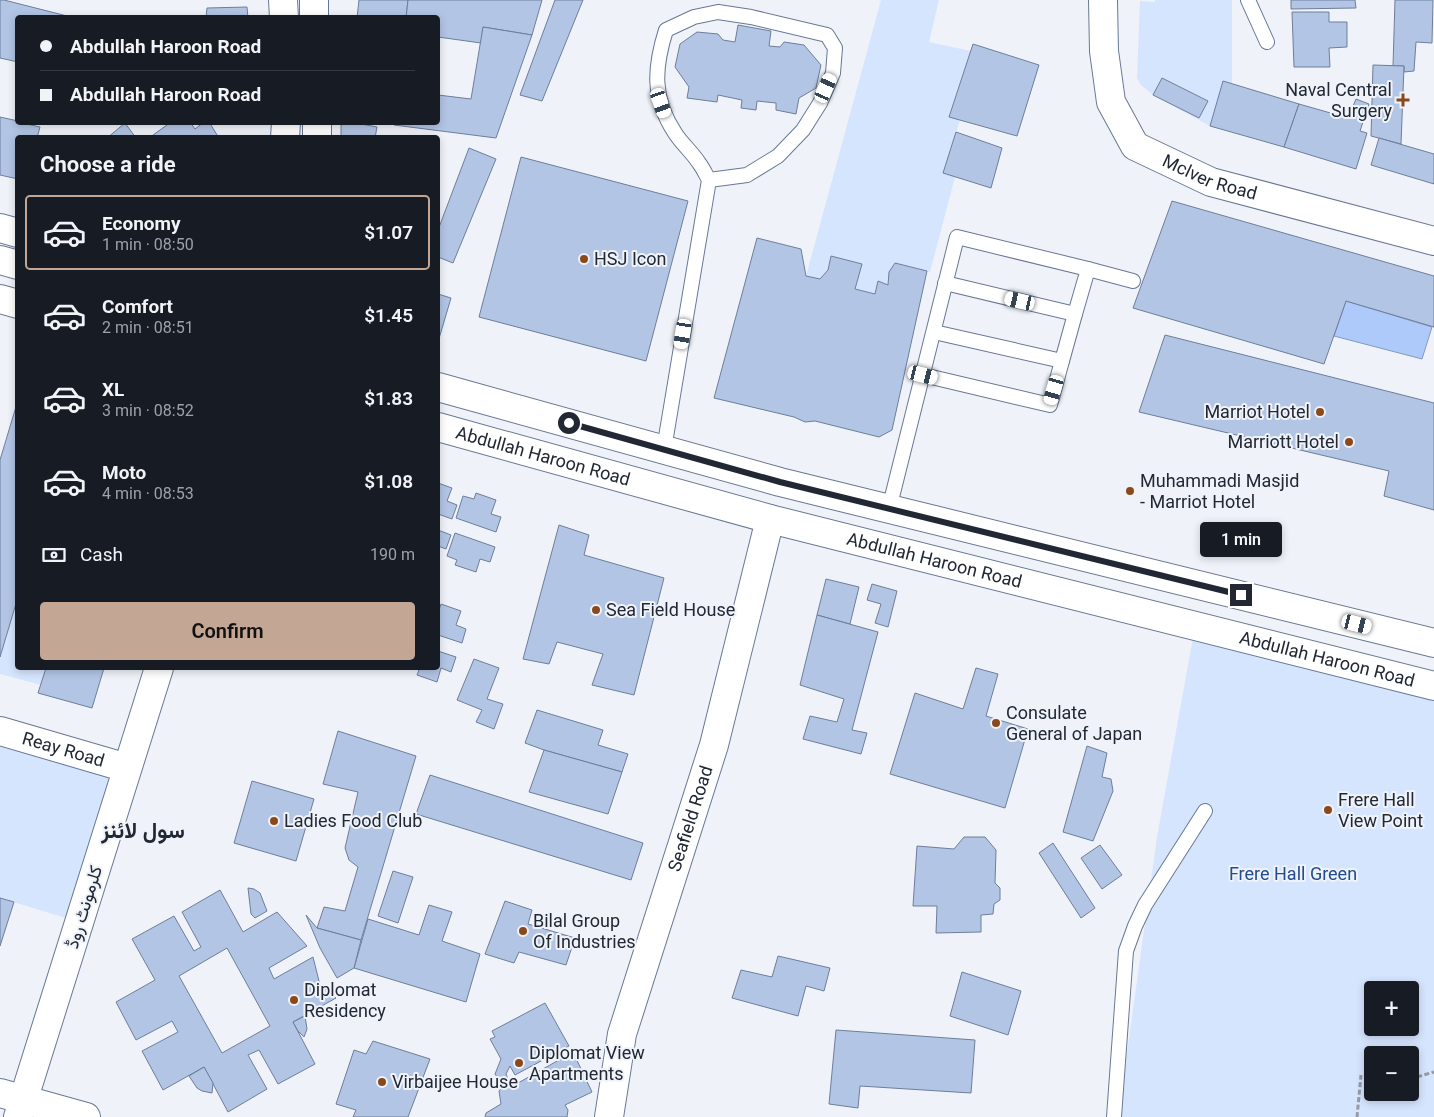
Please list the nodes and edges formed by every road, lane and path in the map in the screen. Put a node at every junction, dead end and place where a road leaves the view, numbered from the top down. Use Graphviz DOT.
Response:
graph roads {
  1 [pos="283,0"];
  2 [pos="314,0"];
  3 [pos="1103,0"];
  4 [pos="1248,0"];
  5 [pos="284,15"];
  6 [pos="314,15"];
  7 [pos="1267,42"];
  8 [pos="709,180"];
  9 [pos="0,228"];
  10 [pos="15,231"];
  11 [pos="1434,241"];
  12 [pos="0,260"];
  13 [pos="15,264"];
  14 [pos="1088,269"];
  15 [pos="1133,281"];
  16 [pos="945,283"];
  17 [pos="0,299"];
  18 [pos="15,303"];
  19 [pos="1075,314"];
  20 [pos="934,332"];
  21 [pos="1062,361"];
  22 [pos="923,375"];
  23 [pos="440,388"];
  24 [pos="440,428"];
  25 [pos="664,449"];
  26 [pos="889,508"];
  27 [pos="770,519"];
  28 [pos="1434,643"];
  29 [pos="158,670"];
  30 [pos="1434,686"];
  31 [pos="0,731"];
  32 [pos="127,768"];
  33 [pos="1205,811"];
  34 [pos="1434,1072"];
  35 [pos="1361,1075"];
  36 [pos="1419,1076"];
  37 [pos="14,1103"];
  38 [pos="86,1117"];
  39 [pos="609,1117"];
  40 [pos="1114,1117"];
  41 [pos="1357,1117"];
  1 -- 5 [label="main road"];
  2 -- 6 [label="main road"];
  3 -- 11 [label="main road, Mclver Road"];
  4 -- 7 [label="lane"];
  8 -- 8 [label="lane"];
  8 -- 25 [label="lane"];
  9 -- 10 [label="main road"];
  12 -- 13 [label="main road"];
  14 -- 15 [label="lane"];
  14 -- 16 [label="lane"];
  14 -- 19 [label="lane"];
  16 -- 19 [label="lane"];
  16 -- 20 [label="lane"];
  17 -- 18 [label="main road"];
  19 -- 21 [label="lane"];
  20 -- 21 [label="lane"];
  20 -- 22 [label="lane"];
  21 -- 22 [label="lane"];
  22 -- 26 [label="lane"];
  23 -- 25 [label="main road"];
  24 -- 27 [label="main road, Abdullah Haroon Road"];
  25 -- 26 [label="main road"];
  26 -- 28 [label="main road"];
  27 -- 30 [label="main road, Abdullah Haroon Road"];
  27 -- 39 [label="main road, Seafield Road"];
  29 -- 32 [label="main road, کلرمونٹ روڈ"];
  31 -- 32 [label="main road, Reay Road"];
  32 -- 37 [label="main road, کلرمونٹ روڈ"];
  33 -- 40 [label="lane"];
  34 -- 36 [label="path"];
  35 -- 41 [label="path"];
  37 -- 38 [label="main road"];
}
